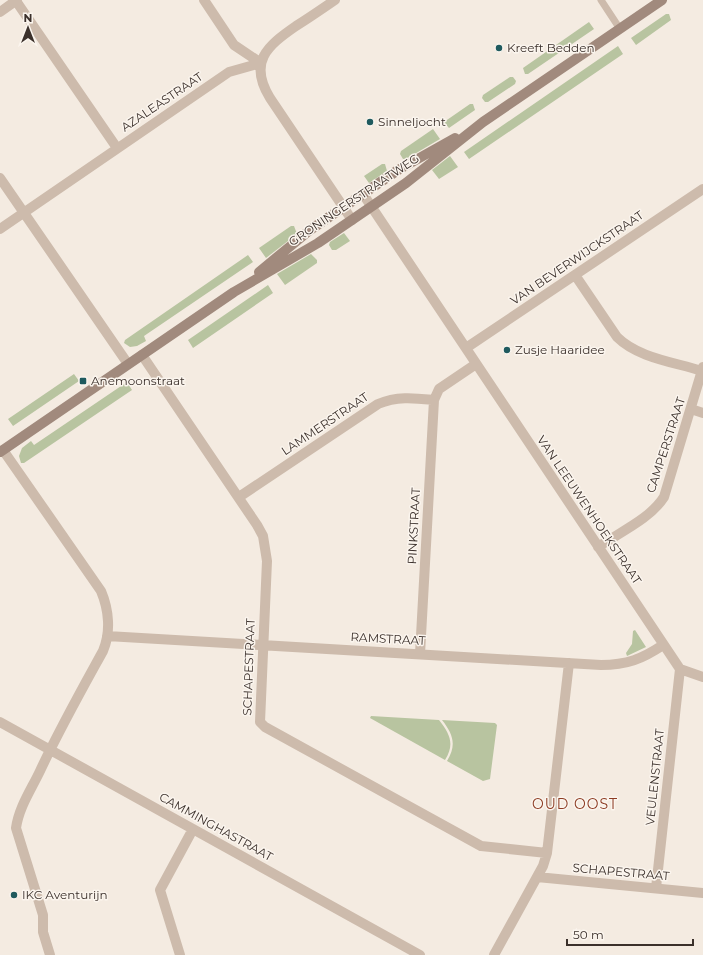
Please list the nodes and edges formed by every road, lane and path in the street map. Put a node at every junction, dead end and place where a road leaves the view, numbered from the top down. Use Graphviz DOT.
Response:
graph roads {
  1 [pos="17,0"];
  2 [pos="204,0"];
  3 [pos="335,0"];
  4 [pos="601,0"];
  5 [pos="662,0"];
  6 [pos="0,12"];
  7 [pos="620,29"];
  8 [pos="261,63"];
  9 [pos="483,122"];
  10 [pos="117,148"];
  11 [pos="0,178"];
  12 [pos="703,189"];
  13 [pos="363,194"];
  14 [pos="371,207"];
  15 [pos="343,208"];
  16 [pos="24,213"];
  17 [pos="352,220"];
  18 [pos="0,229"];
  19 [pos="575,275"];
  20 [pos="234,292"];
  21 [pos="466,348"];
  22 [pos="142,355"];
  23 [pos="128,364"];
  24 [pos="476,364"];
  25 [pos="702,369"];
  26 [pos="434,400"];
  27 [pos="691,409"];
  28 [pos="703,413"];
  29 [pos="1,451"];
  30 [pos="239,497"];
  31 [pos="598,547"];
  32 [pos="107,636"];
  33 [pos="262,645"];
  34 [pos="663,645"];
  35 [pos="420,654"];
  36 [pos="569,663"];
  37 [pos="680,669"];
  38 [pos="703,677"];
  39 [pos="0,722"];
  40 [pos="49,750"];
  41 [pos="193,829"];
  42 [pos="547,853"];
  43 [pos="536,877"];
  44 [pos="656,888"];
  45 [pos="703,893"];
  46 [pos="50,955"];
  47 [pos="180,955"];
  48 [pos="420,955"];
  49 [pos="494,955"];
  1 -- 6 [label="street"];
  1 -- 10 [label="street"];
  2 -- 8 [label="street"];
  3 -- 8 [label="street"];
  4 -- 7 [label="lane"];
  5 -- 7 [label="main road, GRONINGERSTRAATWEG"];
  7 -- 9 [label="main road, GRONINGERSTRAATWEG"];
  8 -- 10 [label="street, AZALEASTRAAT"];
  8 -- 15 [label="street"];
  9 -- 13 [label="main road, GRONINGERSTRAATWEG"];
  9 -- 14 [label="main road, GRONINGERSTRAATWEG"];
  10 -- 16 [label="street, AZALEASTRAAT"];
  11 -- 16 [label="street"];
  12 -- 19 [label="street, VAN BEVERWIJCKSTRAAT"];
  13 -- 14 [label="street, VAN LEEUWENHOEKSTRAAT"];
  13 -- 15 [label="main road, GRONINGERSTRAATWEG"];
  14 -- 17 [label="main road, GRONINGERSTRAATWEG"];
  14 -- 21 [label="street, VAN LEEUWENHOEKSTRAAT"];
  15 -- 17 [label="street"];
  15 -- 20 [label="main road, GRONINGERSTRAATWEG"];
  16 -- 18 [label="street, AZALEASTRAAT"];
  16 -- 23 [label="street"];
  17 -- 20 [label="main road, GRONINGERSTRAATWEG"];
  19 -- 21 [label="street, VAN BEVERWIJCKSTRAAT"];
  19 -- 25 [label="street"];
  20 -- 22 [label="main road, GRONINGERSTRAATWEG"];
  21 -- 24 [label="street, VAN LEEUWENHOEKSTRAAT"];
  22 -- 23 [label="main road, GRONINGERSTRAATWEG"];
  22 -- 30 [label="street, SCHAPESTRAAT"];
  23 -- 29 [label="main road, GRONINGERSTRAATWEG"];
  24 -- 26 [label="street"];
  24 -- 31 [label="street, VAN LEEUWENHOEKSTRAAT"];
  25 -- 27 [label="street, CAMPERSTRAAT"];
  26 -- 30 [label="street, LAMMERSTRAAT"];
  26 -- 35 [label="street, PINKSTRAAT"];
  27 -- 28 [label="street"];
  27 -- 31 [label="street, CAMPERSTRAAT"];
  29 -- 32 [label="street"];
  30 -- 33 [label="street, SCHAPESTRAAT"];
  31 -- 34 [label="street, VAN LEEUWENHOEKSTRAAT"];
  32 -- 33 [label="street, RAMSTRAAT"];
  32 -- 40 [label="street"];
  33 -- 35 [label="street, RAMSTRAAT"];
  33 -- 42 [label="street, SCHAPESTRAAT"];
  34 -- 36 [label="street, RAMSTRAAT"];
  34 -- 37 [label="street, VAN LEEUWENHOEKSTRAAT"];
  35 -- 36 [label="street, RAMSTRAAT"];
  36 -- 42 [label="street"];
  37 -- 38 [label="street"];
  37 -- 44 [label="street, VEULENSTRAAT"];
  39 -- 40 [label="street, CAMMINGHASTRAAT"];
  40 -- 41 [label="street, CAMMINGHASTRAAT"];
  40 -- 46 [label="street"];
  41 -- 47 [label="street"];
  41 -- 48 [label="street, CAMMINGHASTRAAT"];
  42 -- 43 [label="street"];
  43 -- 44 [label="street, SCHAPESTRAAT"];
  43 -- 49 [label="street"];
  44 -- 45 [label="street, SCHAPESTRAAT"];
}
